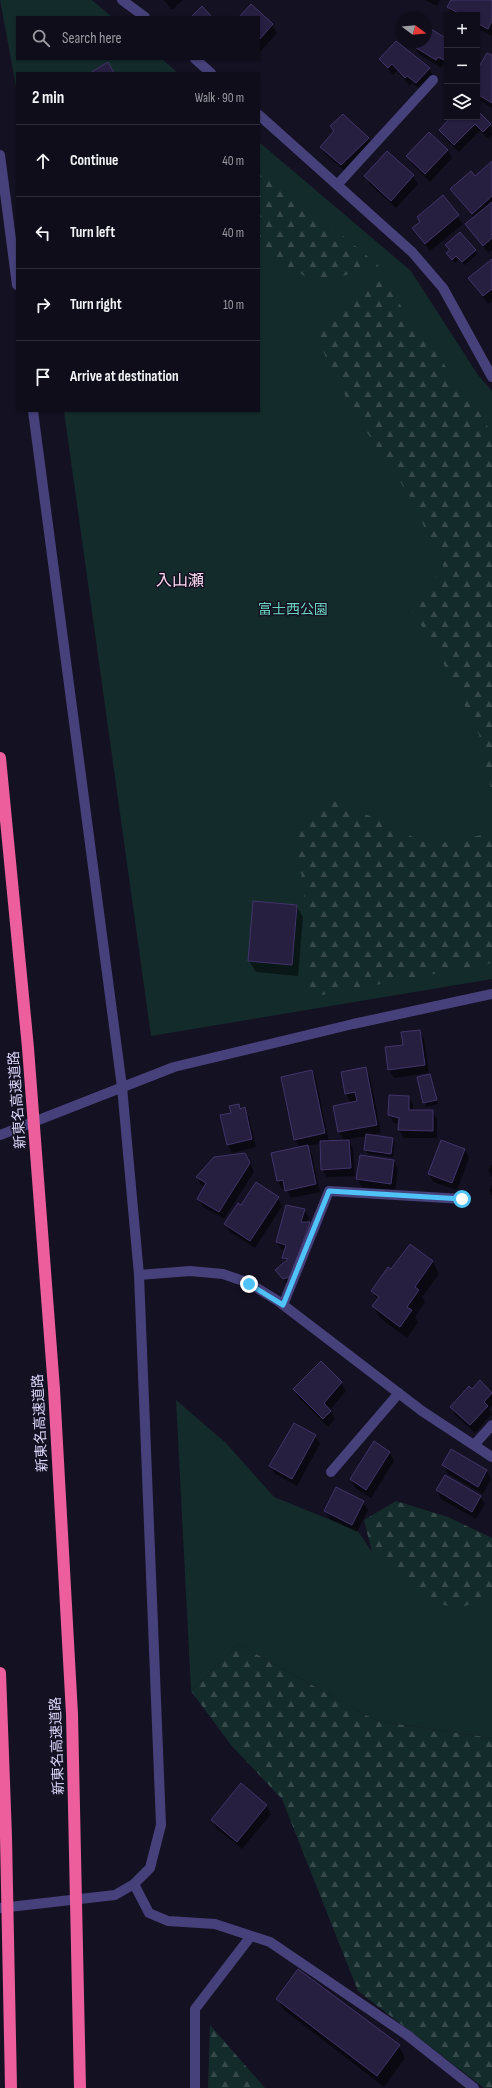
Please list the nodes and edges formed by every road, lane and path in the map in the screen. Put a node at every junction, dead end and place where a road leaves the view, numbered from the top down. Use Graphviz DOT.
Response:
graph roads {
  1 [pos="122,0"];
  2 [pos="130,3"];
  3 [pos="144,16"];
  4 [pos="196,60"];
  5 [pos="210,72"];
  6 [pos="433,80"];
  7 [pos="260,116"];
  8 [pos="0,155"];
  9 [pos="338,184"];
  10 [pos="16,277"];
  11 [pos="492,377"];
  12 [pos="33,412"];
  13 [pos="0,758"];
  14 [pos="492,994"];
  15 [pos="122,1087"];
  16 [pos="0,1135"];
  17 [pos="462,1199"];
  18 [pos="139,1275"];
  19 [pos="283,1305"];
  20 [pos="399,1393"];
  21 [pos="492,1425"];
  22 [pos="474,1445"];
  23 [pos="492,1457"];
  24 [pos="331,1472"];
  25 [pos="0,1673"];
  26 [pos="134,1884"];
  27 [pos="0,1908"];
  28 [pos="250,1936"];
  29 [pos="11,2088"];
  30 [pos="80,2088"];
  31 [pos="195,2088"];
  32 [pos="474,2088"];
  1 -- 2 [label="street"];
  2 -- 3 [label="street"];
  4 -- 5 [label="street"];
  6 -- 9 [label="street"];
  7 -- 9 [label="street"];
  8 -- 10 [label="street"];
  9 -- 11 [label="street"];
  12 -- 15 [label="street"];
  13 -- 30 [label="highway, 新東名高速道路, bridge"];
  14 -- 15 [label="street"];
  15 -- 16 [label="street"];
  15 -- 18 [label="street"];
  17 -- 19 [label="street"];
  18 -- 19 [label="street"];
  18 -- 26 [label="street"];
  19 -- 20 [label="street"];
  20 -- 22 [label="street"];
  20 -- 24 [label="street"];
  21 -- 22 [label="street"];
  22 -- 23 [label="street"];
  25 -- 29 [label="highway, bridge"];
  26 -- 27 [label="street"];
  26 -- 28 [label="street"];
  28 -- 31 [label="street"];
  28 -- 32 [label="street"];
}
